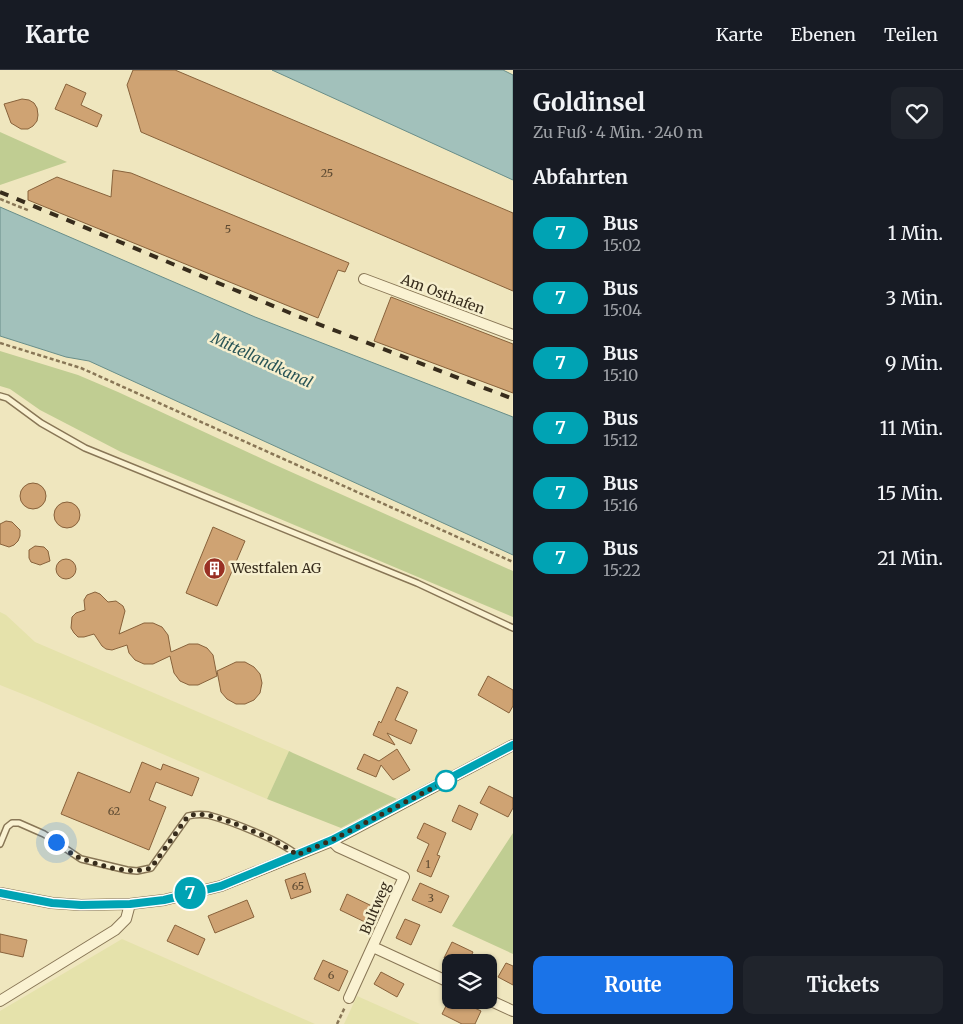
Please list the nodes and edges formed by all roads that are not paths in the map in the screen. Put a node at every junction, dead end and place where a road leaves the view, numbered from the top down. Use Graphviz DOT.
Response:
graph roads {
  1 [pos="364,279"];
  2 [pos="513,335"];
  3 [pos="0,396"];
  4 [pos="513,628"];
  5 [pos="513,745"];
  6 [pos="332,840"];
  7 [pos="0,844"];
  8 [pos="297,855"];
  9 [pos="0,893"];
  10 [pos="130,904"];
  11 [pos="373,947"];
  12 [pos="442,979"];
  13 [pos="349,998"];
  14 [pos="0,1001"];
  15 [pos="497,1004"];
  16 [pos="513,1011"];
  1 -- 2 [label="street, Am Osthafen"];
  3 -- 4 [label="lane"];
  5 -- 6 [label="street"];
  6 -- 8 [label="street"];
  6 -- 11 [label="street, Bultweg"];
  7 -- 8 [label="lane"];
  8 -- 10 [label="street"];
  9 -- 10 [label="street"];
  10 -- 14 [label="street"];
  11 -- 12 [label="street"];
  11 -- 13 [label="street, Bultweg"];
  15 -- 16 [label="street"];
}
